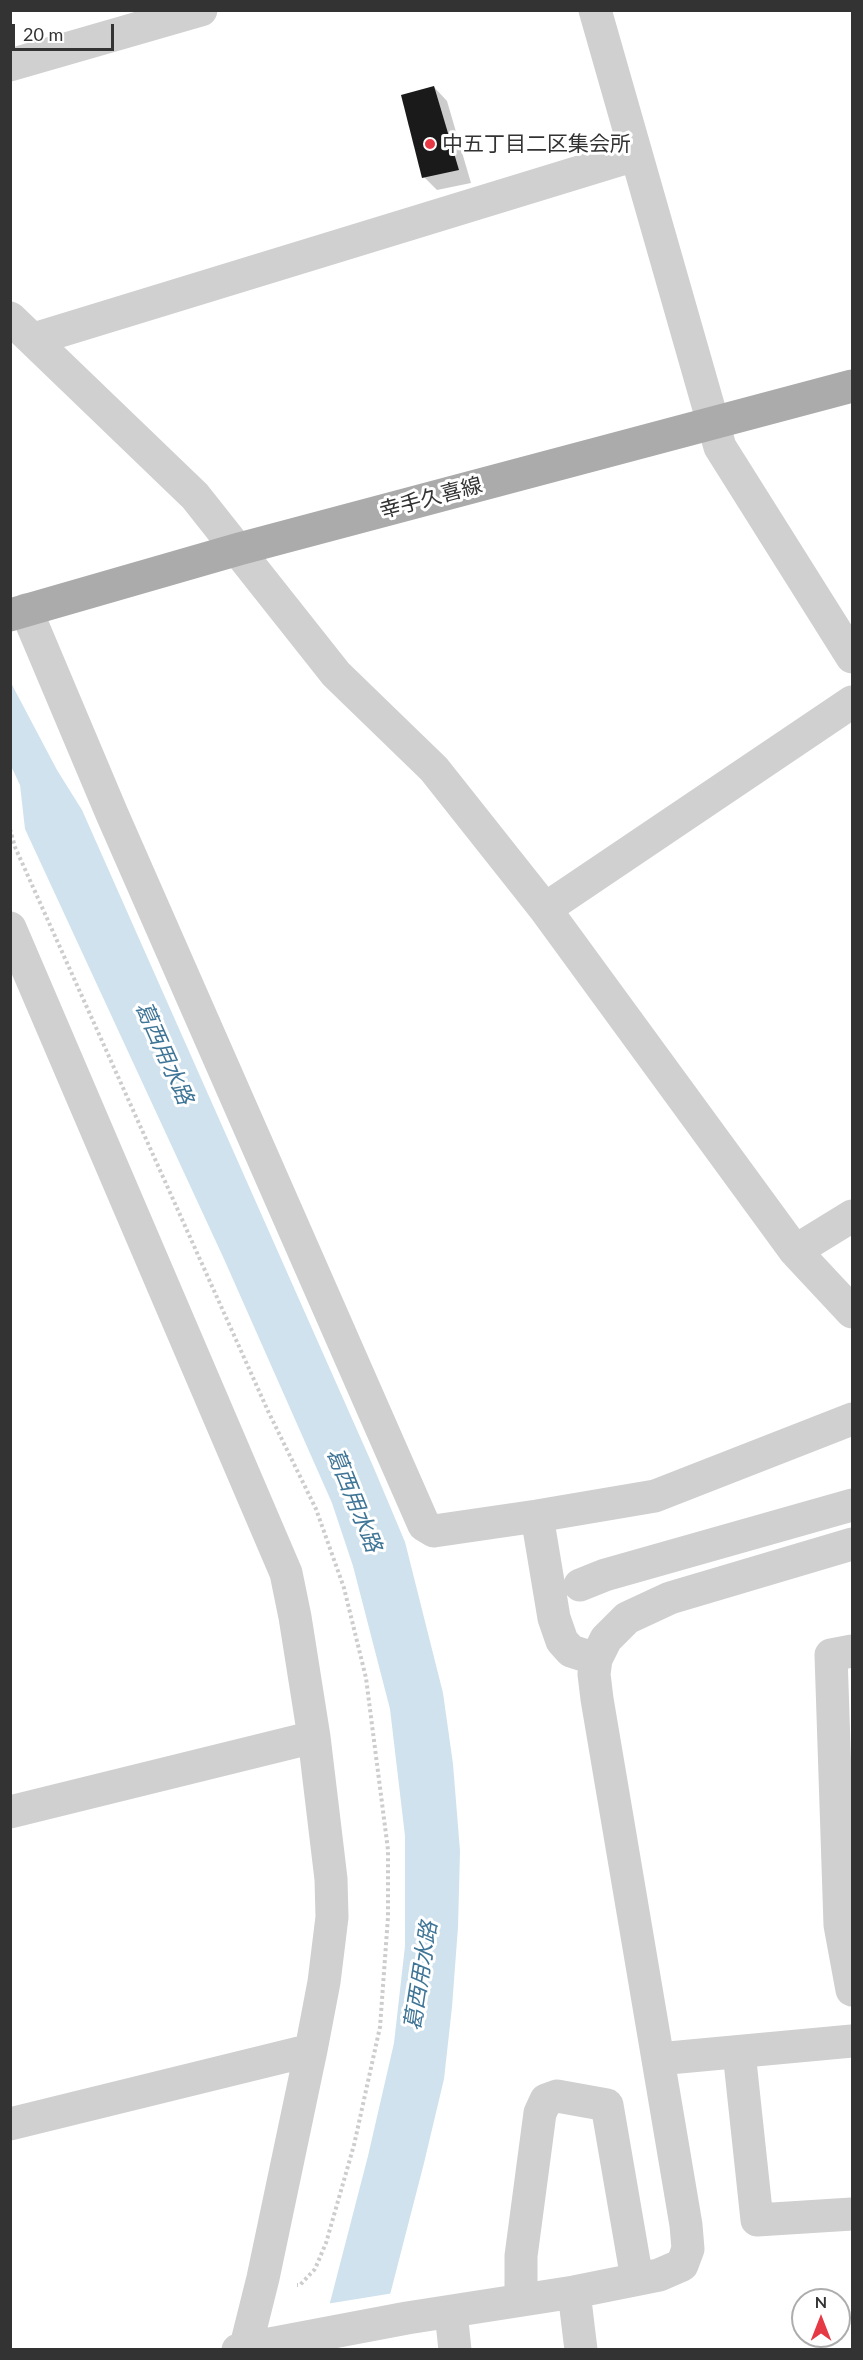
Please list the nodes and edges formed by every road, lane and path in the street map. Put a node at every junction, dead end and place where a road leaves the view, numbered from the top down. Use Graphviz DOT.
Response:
graph roads {
  1 [pos="201,10"];
  2 [pos="595,10"];
  3 [pos="137,19"];
  4 [pos="10,65"];
  5 [pos="635,155"];
  6 [pos="22,328"];
  7 [pos="852,386"];
  8 [pos="713,424"];
  9 [pos="239,549"];
  10 [pos="18,613"];
  11 [pos="852,657"];
  12 [pos="852,702"];
  13 [pos="545,909"];
  14 [pos="10,928"];
  15 [pos="852,1216"];
  16 [pos="795,1251"];
  17 [pos="852,1312"];
  18 [pos="852,1419"];
  19 [pos="852,1505"];
  20 [pos="537,1516"];
  21 [pos="852,1544"];
  22 [pos="580,1585"];
  23 [pos="852,1651"];
  24 [pos="596,1659"];
  25 [pos="314,1737"];
  26 [pos="10,1812"];
  27 [pos="852,1990"];
  28 [pos="852,2041"];
  29 [pos="311,2050"];
  30 [pos="739,2052"];
  31 [pos="658,2059"];
  32 [pos="10,2124"];
  33 [pos="852,2214"];
  34 [pos="637,2279"];
  35 [pos="574,2292"];
  36 [pos="521,2300"];
  37 [pos="451,2312"];
  38 [pos="243,2349"];
  39 [pos="455,2349"];
  40 [pos="581,2349"];
  1 -- 3 [label="street"];
  2 -- 5 [label="street"];
  3 -- 4 [label="street"];
  5 -- 6 [label="street"];
  5 -- 8 [label="street"];
  6 -- 9 [label="street"];
  7 -- 8 [label="main road, 幸手久喜線"];
  8 -- 9 [label="main road, 幸手久喜線"];
  8 -- 11 [label="street"];
  9 -- 10 [label="main road, 幸手久喜線"];
  9 -- 13 [label="street"];
  10 -- 20 [label="street"];
  12 -- 13 [label="street"];
  13 -- 16 [label="street"];
  14 -- 25 [label="street"];
  15 -- 16 [label="street"];
  16 -- 17 [label="street"];
  18 -- 20 [label="street"];
  19 -- 22 [label="street"];
  20 -- 24 [label="street"];
  21 -- 24 [label="street"];
  23 -- 27 [label="street"];
  24 -- 31 [label="street"];
  25 -- 26 [label="street"];
  25 -- 29 [label="street"];
  28 -- 30 [label="street"];
  29 -- 32 [label="street"];
  29 -- 38 [label="street"];
  30 -- 31 [label="street"];
  30 -- 33 [label="street"];
  31 -- 34 [label="street"];
  34 -- 35 [label="street"];
  34 -- 36 [label="street"];
  35 -- 36 [label="street"];
  35 -- 40 [label="street"];
  36 -- 37 [label="street"];
  37 -- 38 [label="street"];
  37 -- 39 [label="street"];
}
